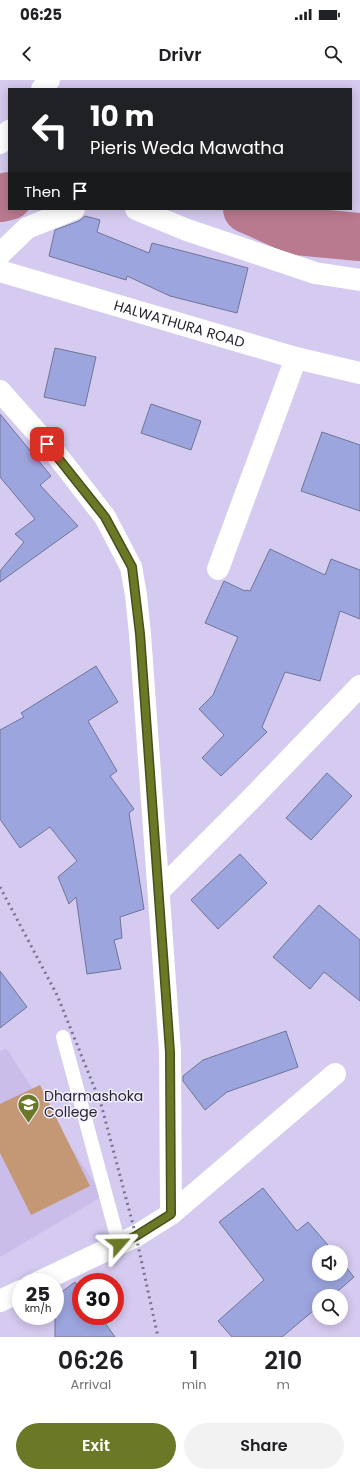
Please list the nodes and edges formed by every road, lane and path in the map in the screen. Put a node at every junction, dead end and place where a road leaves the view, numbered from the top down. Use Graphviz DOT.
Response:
graph roads {
  1 [pos="49,80"];
  2 [pos="43,88"];
  3 [pos="8,132"];
  4 [pos="0,142"];
  5 [pos="72,210"];
  6 [pos="138,210"];
  7 [pos="0,254"];
  8 [pos="0,271"];
  9 [pos="360,280"];
  10 [pos="296,358"];
  11 [pos="360,372"];
  12 [pos="0,391"];
  13 [pos="218,569"];
  14 [pos="360,686"];
  15 [pos="159,891"];
  16 [pos="63,1037"];
  17 [pos="335,1074"];
  18 [pos="171,1214"];
  19 [pos="128,1240"];
  20 [pos="58,1273"];
  21 [pos="12,1295"];
  22 [pos="0,1301"];
  1 -- 2 [label="street"];
  3 -- 4 [label="street"];
  5 -- 7 [label="street"];
  6 -- 9 [label="street"];
  8 -- 10 [label="street, HALWATHURA ROAD"];
  10 -- 11 [label="street, HALWATHURA ROAD"];
  10 -- 13 [label="street"];
  12 -- 15 [label="street"];
  14 -- 15 [label="street"];
  15 -- 18 [label="street"];
  16 -- 19 [label="lane"];
  17 -- 18 [label="street"];
  18 -- 19 [label="street"];
  19 -- 20 [label="street"];
  21 -- 22 [label="street"];
}
